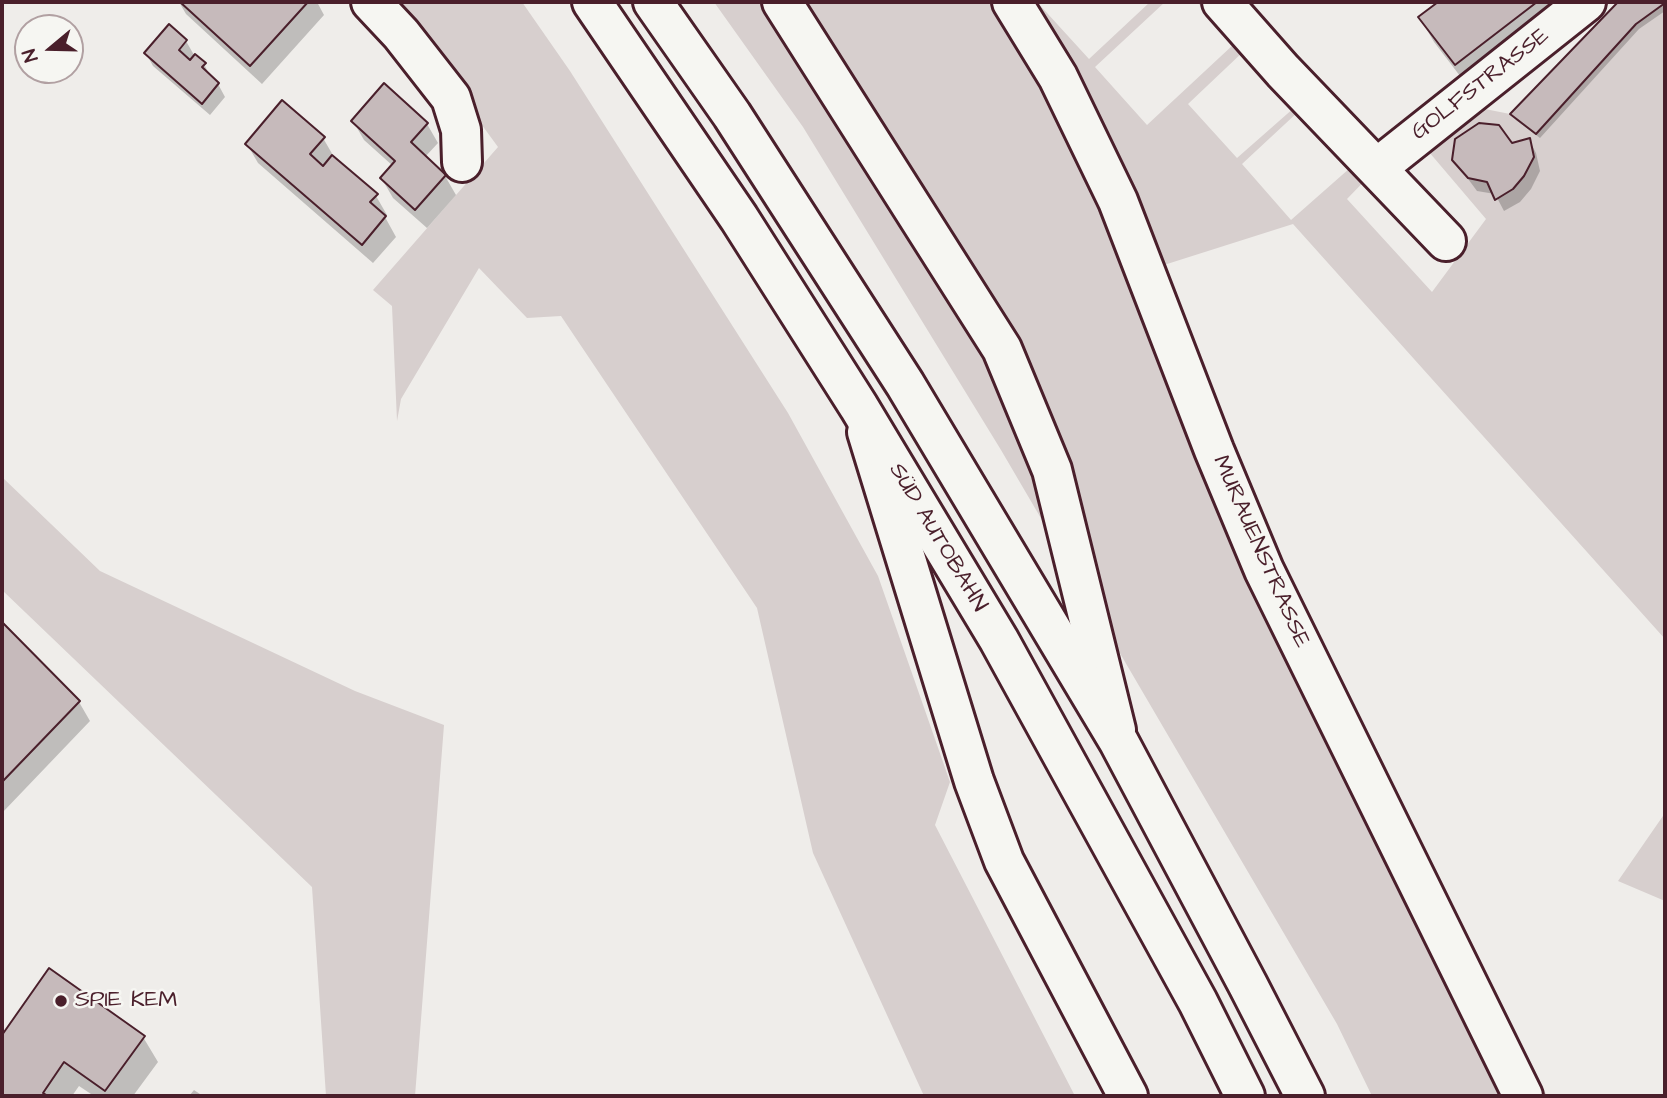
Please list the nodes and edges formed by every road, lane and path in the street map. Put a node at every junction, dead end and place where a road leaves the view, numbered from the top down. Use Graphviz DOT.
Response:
graph roads {
  1 [pos="370,2"];
  2 [pos="592,2"];
  3 [pos="653,2"];
  4 [pos="782,2"];
  5 [pos="1012,2"];
  6 [pos="1222,2"];
  7 [pos="1586,2"];
  8 [pos="462,162"];
  9 [pos="1377,168"];
  10 [pos="1446,241"];
  11 [pos="859,407"];
  12 [pos="1119,743"];
  13 [pos="1128,1096"];
  14 [pos="1245,1096"];
  15 [pos="1305,1096"];
  16 [pos="1523,1096"];
  1 -- 8 [label="main road"];
  2 -- 11 [label="main road, SÜD AUTOBAHN"];
  3 -- 12 [label="main road"];
  4 -- 12 [label="main road"];
  5 -- 16 [label="main road, MURAUENSTRASSE"];
  6 -- 9 [label="main road"];
  7 -- 9 [label="main road, GOLFSTRASSE"];
  9 -- 10 [label="main road"];
  11 -- 13 [label="main road"];
  11 -- 14 [label="main road, SÜD AUTOBAHN"];
  12 -- 15 [label="main road"];
}
